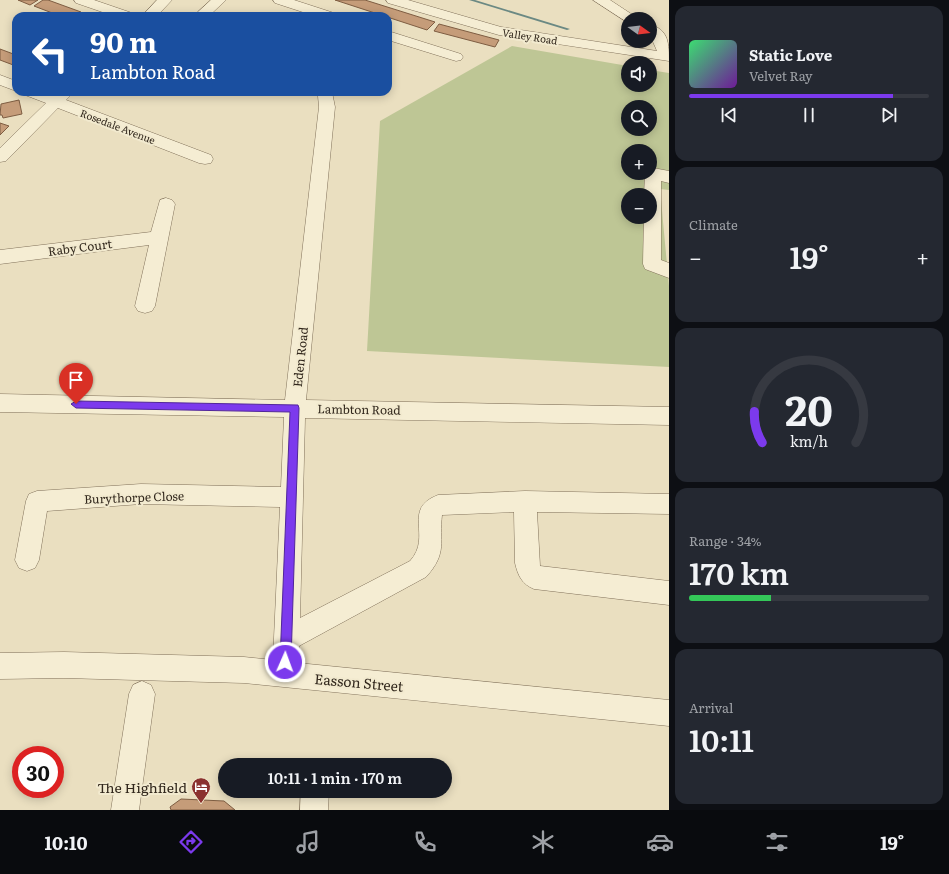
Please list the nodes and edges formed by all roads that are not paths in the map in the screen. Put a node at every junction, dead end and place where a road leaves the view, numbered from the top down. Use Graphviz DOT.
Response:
graph roads {
  1 [pos="81,0"];
  2 [pos="165,0"];
  3 [pos="219,0"];
  4 [pos="280,0"];
  5 [pos="393,0"];
  6 [pos="600,0"];
  7 [pos="116,12"];
  8 [pos="153,12"];
  9 [pos="205,12"];
  10 [pos="317,12"];
  11 [pos="621,12"];
  12 [pos="657,33"];
  13 [pos="392,36"];
  14 [pos="437,51"];
  15 [pos="456,57"];
  16 [pos="668,57"];
  17 [pos="425,64"];
  18 [pos="0,80"];
  19 [pos="12,84"];
  20 [pos="326,96"];
  21 [pos="60,97"];
  22 [pos="0,157"];
  23 [pos="205,159"];
  24 [pos="669,177"];
  25 [pos="166,204"];
  26 [pos="160,237"];
  27 [pos="0,257"];
  28 [pos="669,271"];
  29 [pos="145,306"];
  30 [pos="0,403"];
  31 [pos="295,408"];
  32 [pos="669,416"];
  33 [pos="292,497"];
  34 [pos="525,501"];
  35 [pos="669,504"];
  36 [pos="27,560"];
  37 [pos="669,593"];
  38 [pos="286,639"];
  39 [pos="0,666"];
  40 [pos="285,673"];
  41 [pos="142,694"];
  42 [pos="669,713"];
  43 [pos="315,798"];
  44 [pos="125,810"];
  45 [pos="314,810"];
  1 -- 7 [label="street"];
  2 -- 8 [label="street"];
  3 -- 9 [label="street"];
  4 -- 10 [label="street"];
  5 -- 16 [label="street, Valley Road"];
  6 -- 11 [label="street"];
  12 -- 16 [label="street"];
  13 -- 14 [label="street"];
  14 -- 15 [label="street"];
  14 -- 17 [label="street"];
  18 -- 19 [label="street"];
  20 -- 31 [label="street, Eden Road"];
  21 -- 22 [label="street"];
  21 -- 23 [label="street, Rosedale Avenue"];
  24 -- 28 [label="street"];
  25 -- 26 [label="street"];
  26 -- 27 [label="street, Raby Court"];
  26 -- 29 [label="street"];
  30 -- 31 [label="street, Lambton Road"];
  31 -- 32 [label="street, Lambton Road"];
  31 -- 33 [label="street, Eden Road"];
  33 -- 36 [label="street, Burythorpe Close"];
  33 -- 38 [label="street, Eden Road"];
  34 -- 35 [label="street"];
  34 -- 37 [label="street"];
  34 -- 38 [label="street"];
  38 -- 40 [label="street, Eden Road"];
  39 -- 40 [label="street, Easson Street"];
  40 -- 42 [label="street, Easson Street"];
  41 -- 44 [label="street"];
  43 -- 45 [label="street"];
}
